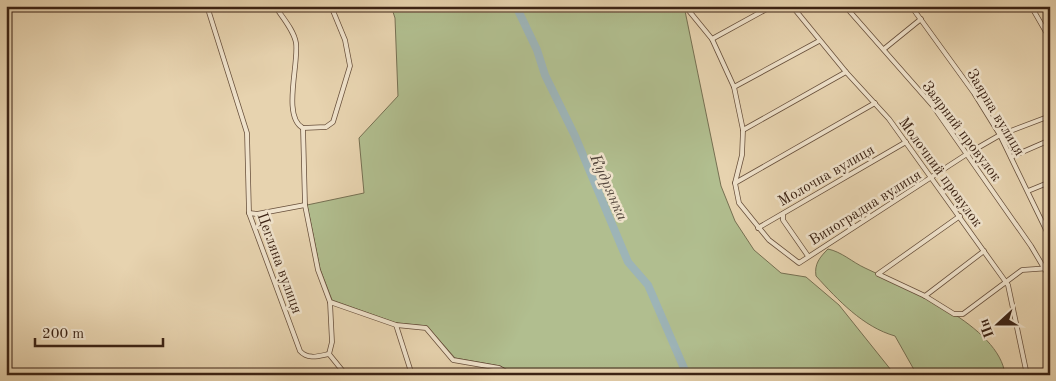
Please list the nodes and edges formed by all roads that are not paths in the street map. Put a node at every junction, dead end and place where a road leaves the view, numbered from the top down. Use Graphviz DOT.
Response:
graph roads {
  1 [pos="207,6"];
  2 [pos="275,6"];
  3 [pos="331,6"];
  4 [pos="685,6"];
  5 [pos="772,6"];
  6 [pos="792,6"];
  7 [pos="845,6"];
  8 [pos="911,6"];
  9 [pos="1031,6"];
  10 [pos="921,19"];
  11 [pos="712,39"];
  12 [pos="1050,39"];
  13 [pos="819,41"];
  14 [pos="884,49"];
  15 [pos="846,72"];
  16 [pos="734,87"];
  17 [pos="875,104"];
  18 [pos="1050,116"];
  19 [pos="304,128"];
  20 [pos="743,130"];
  21 [pos="1000,135"];
  22 [pos="1050,140"];
  23 [pos="906,142"];
  24 [pos="967,154"];
  25 [pos="1011,157"];
  26 [pos="932,178"];
  27 [pos="1050,182"];
  28 [pos="735,183"];
  29 [pos="1028,191"];
  30 [pos="305,206"];
  31 [pos="784,212"];
  32 [pos="249,213"];
  33 [pos="960,216"];
  34 [pos="758,228"];
  35 [pos="1050,238"];
  36 [pos="984,251"];
  37 [pos="808,256"];
  38 [pos="1048,269"];
  39 [pos="1050,278"];
  40 [pos="1005,282"];
  41 [pos="925,296"];
  42 [pos="330,302"];
  43 [pos="396,325"];
  44 [pos="329,354"];
  45 [pos="346,375"];
  46 [pos="412,375"];
  47 [pos="512,375"];
  48 [pos="1027,375"];
  1 -- 32 [label="street, Цегляна вулиця"];
  2 -- 19 [label="street"];
  3 -- 19 [label="street"];
  4 -- 11 [label="street"];
  5 -- 11 [label="street"];
  6 -- 13 [label="street, Молочний провулок"];
  7 -- 14 [label="street, Заярний провулок"];
  8 -- 10 [label="street, Заярна вулиця"];
  9 -- 12 [label="street"];
  10 -- 14 [label="street"];
  10 -- 21 [label="street, Заярна вулиця"];
  11 -- 16 [label="street"];
  13 -- 15 [label="street, Молочний провулок"];
  13 -- 16 [label="street"];
  14 -- 24 [label="street, Заярний провулок"];
  15 -- 17 [label="street, Молочний провулок"];
  15 -- 20 [label="street"];
  16 -- 20 [label="street"];
  17 -- 23 [label="street, Молочний провулок"];
  17 -- 28 [label="street"];
  18 -- 21 [label="street, Виноградна вулиця"];
  19 -- 30 [label="street"];
  20 -- 28 [label="street"];
  21 -- 24 [label="street, Виноградна вулиця"];
  21 -- 25 [label="street, Заярна вулиця"];
  22 -- 25 [label="street"];
  23 -- 26 [label="street, Молочний провулок"];
  23 -- 31 [label="street, Молочна вулиця"];
  24 -- 26 [label="street, Виноградна вулиця"];
  24 -- 38 [label="street, Заярний провулок"];
  25 -- 29 [label="street, Заярна вулиця"];
  26 -- 33 [label="street, Молочний провулок"];
  26 -- 37 [label="street, Виноградна вулиця"];
  27 -- 29 [label="street"];
  28 -- 34 [label="street"];
  29 -- 35 [label="street, Заярна вулиця"];
  30 -- 32 [label="street"];
  30 -- 42 [label="street"];
  31 -- 34 [label="street, Молочна вулиця"];
  31 -- 37 [label="street"];
  32 -- 44 [label="street, Цегляна вулиця"];
  33 -- 36 [label="street, Молочний провулок"];
  33 -- 41 [label="street"];
  34 -- 37 [label="street, Виноградна вулиця"];
  36 -- 40 [label="street, Молочний провулок"];
  36 -- 41 [label="street"];
  38 -- 39 [label="street, Заярний провулок"];
  38 -- 40 [label="street"];
  40 -- 41 [label="street"];
  40 -- 48 [label="street, Молочний провулок"];
  42 -- 43 [label="street"];
  42 -- 44 [label="street"];
  43 -- 46 [label="street"];
  43 -- 47 [label="street"];
  44 -- 45 [label="street"];
}
